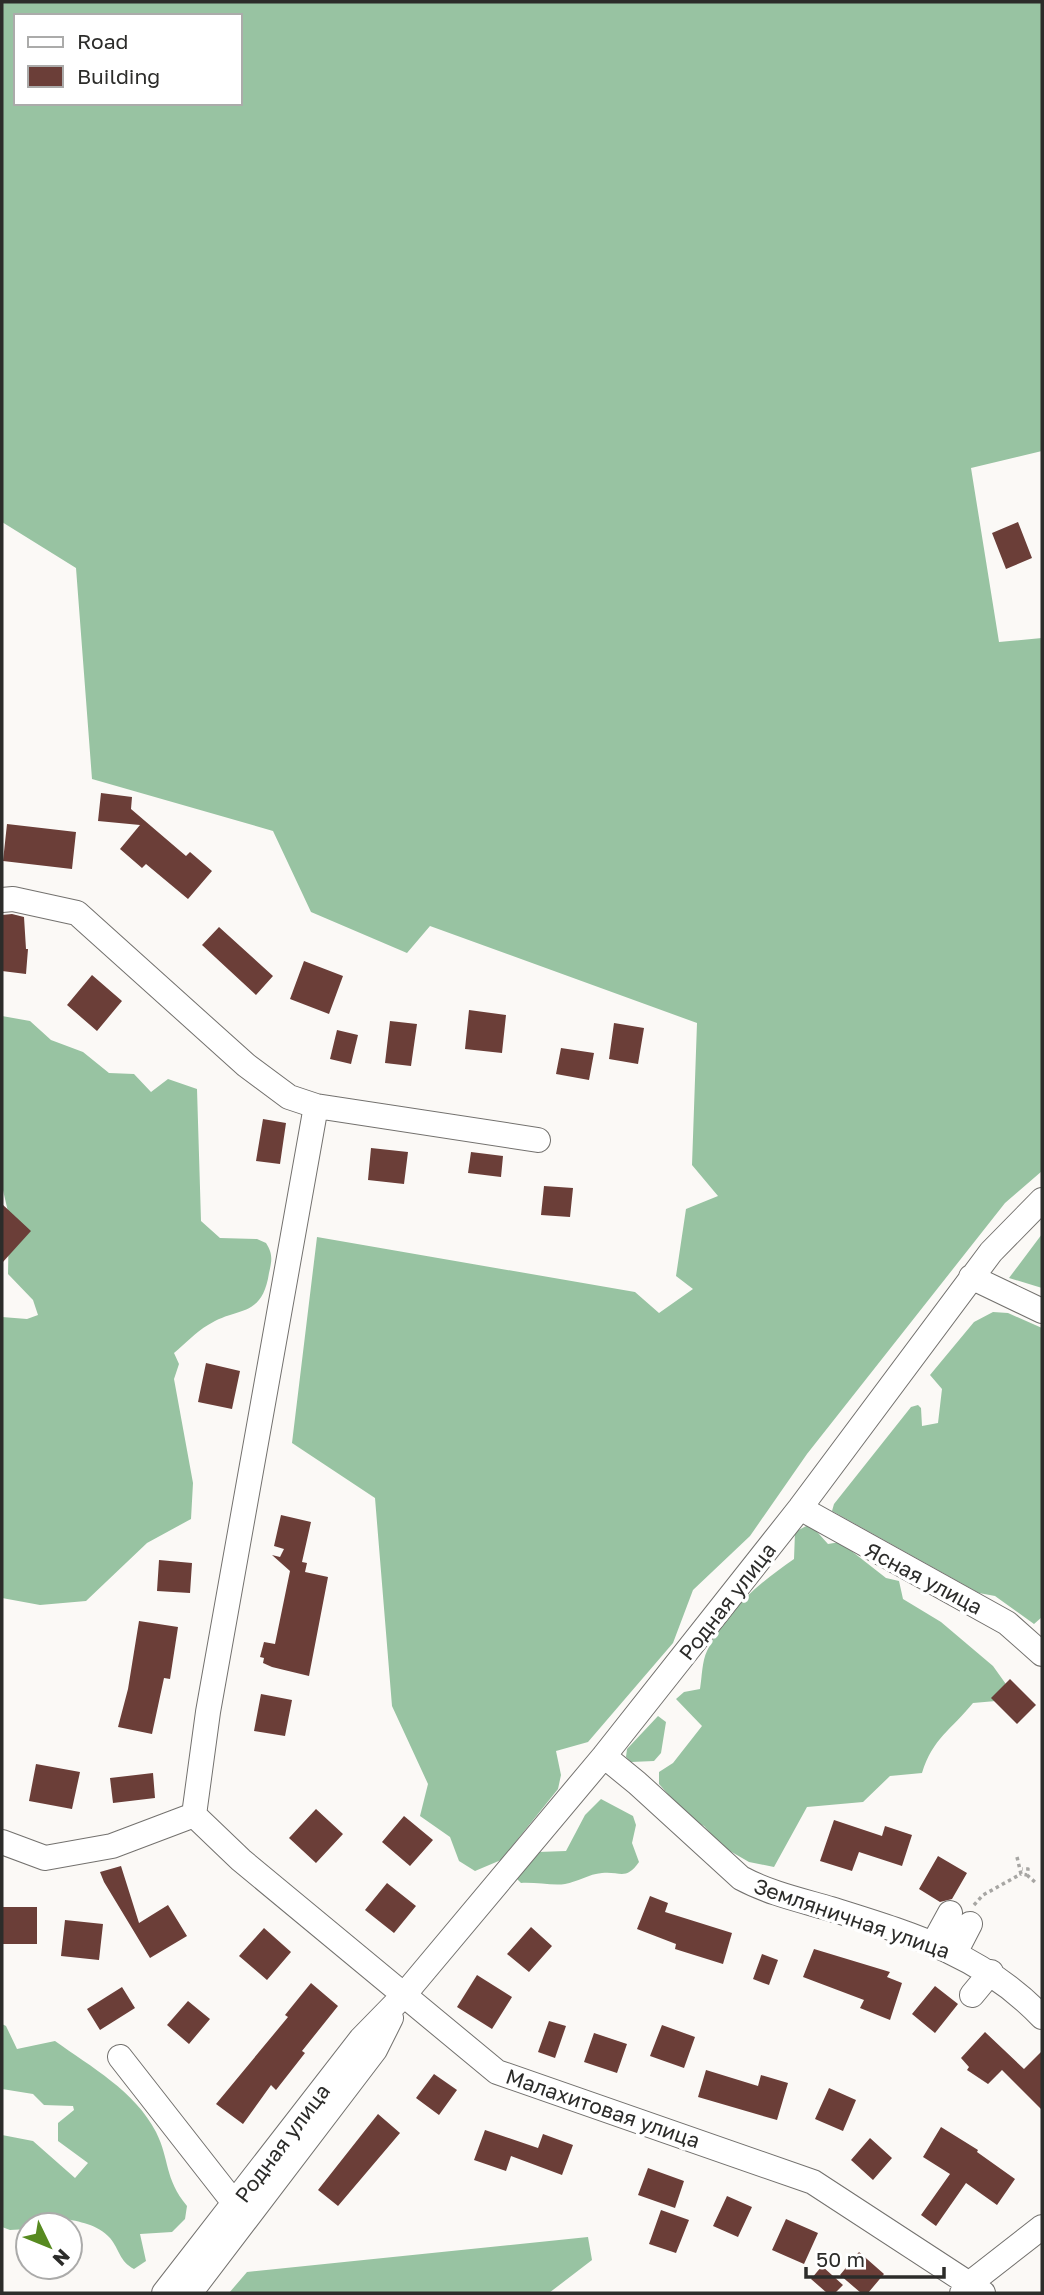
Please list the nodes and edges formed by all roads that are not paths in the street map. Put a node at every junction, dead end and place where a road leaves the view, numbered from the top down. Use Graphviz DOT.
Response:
graph roads {
  1 [pos="2,900"];
  2 [pos="316,1107"];
  3 [pos="538,1140"];
  4 [pos="1042,1200"];
  5 [pos="971,1277"];
  6 [pos="1042,1311"];
  7 [pos="800,1508"];
  8 [pos="1042,1654"];
  9 [pos="604,1756"];
  10 [pos="194,1815"];
  11 [pos="2,1842"];
  12 [pos="967,1914"];
  13 [pos="944,1948"];
  14 [pos="991,1972"];
  15 [pos="972,1995"];
  16 [pos="403,1996"];
  17 [pos="1042,2017"];
  18 [pos="120,2057"];
  19 [pos="235,2204"];
  20 [pos="1042,2227"];
  21 [pos="972,2290"];
  22 [pos="164,2293"];
  23 [pos="190,2293"];
  1 -- 2 [label="street"];
  2 -- 3 [label="street"];
  2 -- 10 [label="street"];
  4 -- 5 [label="street, Родная улица"];
  5 -- 6 [label="street"];
  5 -- 7 [label="street, Родная улица"];
  7 -- 8 [label="street, Ясная улица"];
  7 -- 9 [label="street, Родная улица"];
  9 -- 13 [label="street, Земляничная улица"];
  9 -- 16 [label="street, Родная улица"];
  10 -- 11 [label="street"];
  10 -- 16 [label="street, Малахитовая улица"];
  12 -- 13 [label="street"];
  13 -- 14 [label="street, Земляничная улица"];
  14 -- 15 [label="street"];
  14 -- 17 [label="street, Земляничная улица"];
  16 -- 19 [label="street, Родная улица"];
  16 -- 21 [label="street, Малахитовая улица"];
  16 -- 23 [label="street, Родная улица"];
  18 -- 19 [label="street"];
  19 -- 22 [label="street, Родная улица"];
  20 -- 21 [label="street"];
}
